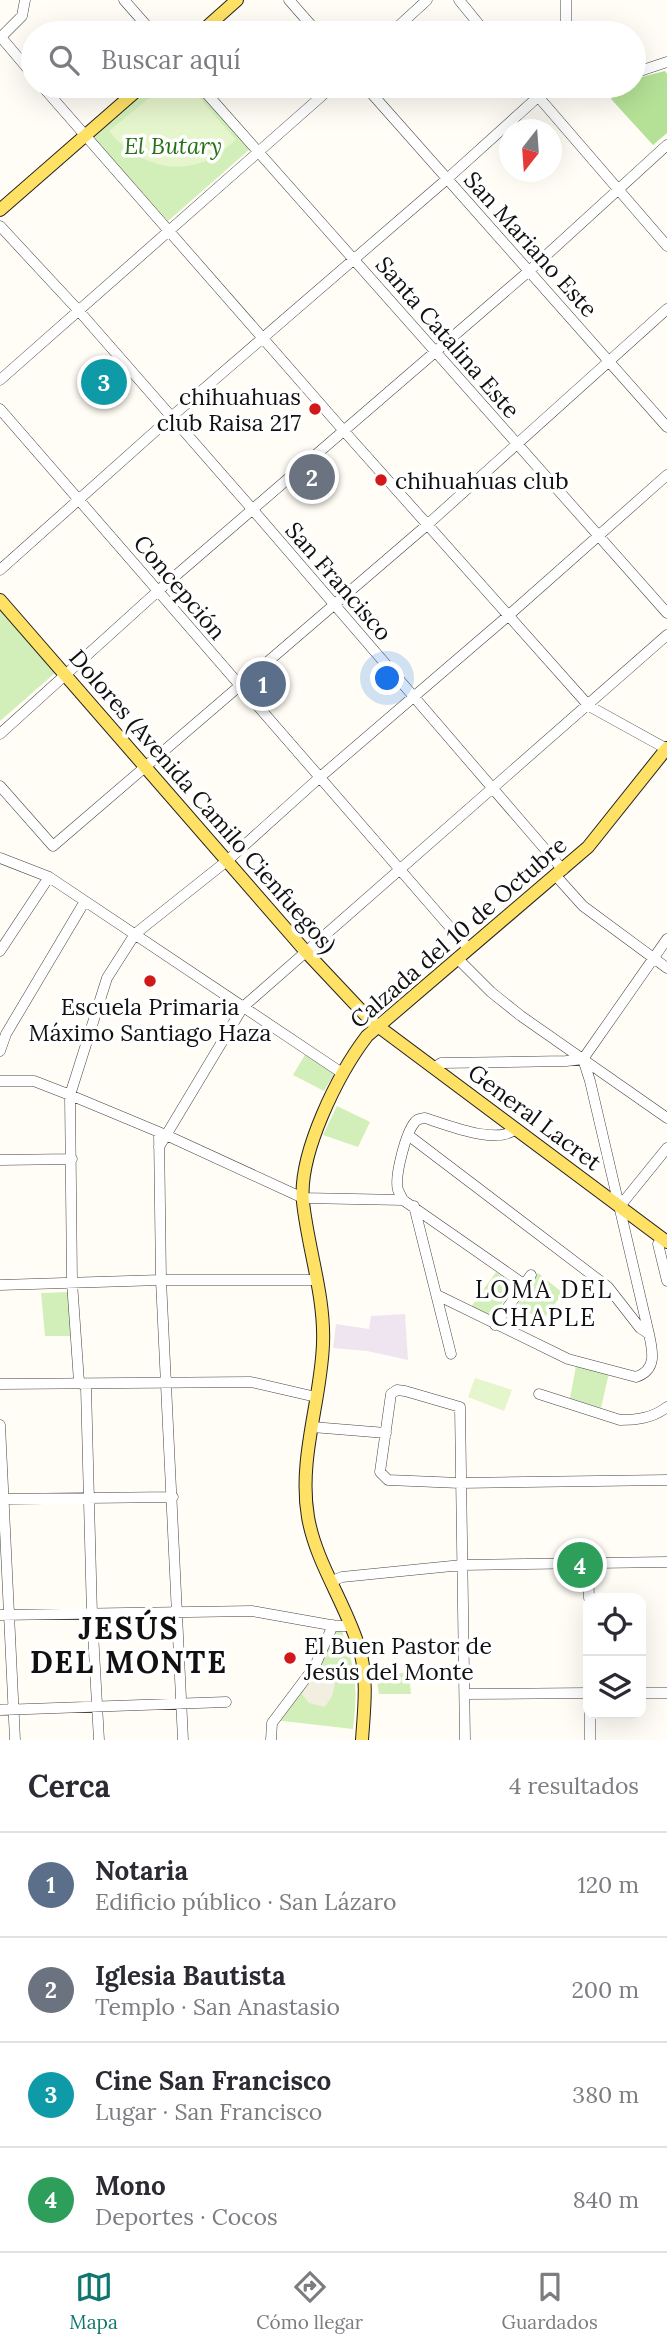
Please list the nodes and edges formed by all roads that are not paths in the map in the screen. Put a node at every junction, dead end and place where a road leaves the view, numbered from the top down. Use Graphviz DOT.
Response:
graph roads {
  1 [pos="25,0"];
  2 [pos="124,0"];
  3 [pos="237,0"];
  4 [pos="289,0"];
  5 [pos="427,0"];
  6 [pos="459,0"];
  7 [pos="566,0"];
  8 [pos="142,21"];
  9 [pos="213,21"];
  10 [pos="307,21"];
  11 [pos="404,21"];
  12 [pos="476,21"];
  13 [pos="566,21"];
  14 [pos="0,37"];
  15 [pos="21,61"];
  16 [pos="667,62"];
  17 [pos="646,69"];
  18 [pos="52,98"];
  19 [pos="128,98"];
  20 [pos="211,98"];
  21 [pos="319,98"];
  22 [pos="376,98"];
  23 [pos="537,98"];
  24 [pos="539,98"];
  25 [pos="85,136"];
  26 [pos="667,145"];
  27 [pos="258,150"];
  28 [pos="447,179"];
  29 [pos="617,189"];
  30 [pos="0,211"];
  31 [pos="0,226"];
  32 [pos="170,231"];
  33 [pos="667,246"];
  34 [pos="354,259"];
  35 [pos="529,271"];
  36 [pos="667,309"];
  37 [pos="79,311"];
  38 [pos="264,338"];
  39 [pos="435,352"];
  40 [pos="610,362"];
  41 [pos="0,380"];
  42 [pos="0,410"];
  43 [pos="170,418"];
  44 [pos="667,427"];
  45 [pos="344,431"];
  46 [pos="516,444"];
  47 [pos="667,475"];
  48 [pos="79,498"];
  49 [pos="253,510"];
  50 [pos="427,525"];
  51 [pos="598,537"];
  52 [pos="0,570"];
  53 [pos="159,590"];
  54 [pos="0,600"];
  55 [pos="334,605"];
  56 [pos="667,613"];
  57 [pos="509,615"];
  58 [pos="667,635"];
  59 [pos="66,675"];
  60 [pos="238,685"];
  61 [pos="412,696"];
  62 [pos="589,706"];
  63 [pos="0,734"];
  64 [pos="667,748"];
  65 [pos="147,767"];
  66 [pos="319,778"];
  67 [pos="0,786"];
  68 [pos="493,789"];
  69 [pos="0,858"];
  70 [pos="228,860"];
  71 [pos="399,871"];
  72 [pos="560,873"];
  73 [pos="49,877"];
  74 [pos="85,901"];
  75 [pos="135,934"];
  76 [pos="667,939"];
  77 [pos="468,948"];
  78 [pos="0,951"];
  79 [pos="307,953"];
  80 [pos="457,958"];
  81 [pos="653,958"];
  82 [pos="667,968"];
  83 [pos="243,1007"];
  84 [pos="378,1027"];
  85 [pos="0,1051"];
  86 [pos="583,1059"];
  87 [pos="433,1068"];
  88 [pos="342,1073"];
  89 [pos="0,1081"];
  90 [pos="70,1095"];
  91 [pos="667,1118"];
  92 [pos="515,1129"];
  93 [pos="163,1134"];
  94 [pos="408,1135"];
  95 [pos="667,1148"];
  96 [pos="72,1159"];
  97 [pos="0,1160"];
  98 [pos="303,1198"];
  99 [pos="408,1202"];
  100 [pos="620,1206"];
  101 [pos="665,1240"];
  102 [pos="531,1275"];
  103 [pos="161,1280"];
  104 [pos="317,1280"];
  105 [pos="667,1281"];
  106 [pos="72,1282"];
  107 [pos="0,1285"];
  108 [pos="525,1285"];
  109 [pos="437,1295"];
  110 [pos="495,1325"];
  111 [pos="649,1334"];
  112 [pos="451,1354"];
  113 [pos="79,1382"];
  114 [pos="166,1382"];
  115 [pos="0,1384"];
  116 [pos="539,1395"];
  117 [pos="316,1397"];
  118 [pos="667,1407"];
  119 [pos="0,1425"];
  120 [pos="312,1427"];
  121 [pos="386,1433"];
  122 [pos="667,1480"];
  123 [pos="460,1483"];
  124 [pos="173,1497"];
  125 [pos="89,1498"];
  126 [pos="2,1499"];
  127 [pos="667,1562"];
  128 [pos="462,1565"];
  129 [pos="588,1565"];
  130 [pos="331,1581"];
  131 [pos="589,1593"];
  132 [pos="178,1613"];
  133 [pos="4,1615"];
  134 [pos="92,1615"];
  135 [pos="333,1625"];
  136 [pos="351,1626"];
  137 [pos="583,1693"];
  138 [pos="646,1693"];
  139 [pos="667,1693"];
  140 [pos="465,1694"];
  141 [pos="226,1702"];
  142 [pos="182,1704"];
  143 [pos="96,1706"];
  144 [pos="0,1710"];
  145 [pos="14,1710"];
  146 [pos="590,1719"];
  147 [pos="15,1740"];
  148 [pos="99,1740"];
  149 [pos="183,1740"];
  150 [pos="271,1740"];
  151 [pos="362,1740"];
  152 [pos="466,1740"];
  153 [pos="590,1740"];
  1 -- 14 [label="street"];
  2 -- 8 [label="street"];
  3 -- 9 [label="main road"];
  4 -- 10 [label="street"];
  5 -- 11 [label="street"];
  6 -- 12 [label="street"];
  7 -- 13 [label="street"];
  14 -- 15 [label="street"];
  16 -- 17 [label="street"];
  18 -- 25 [label="street"];
  19 -- 25 [label="main road"];
  20 -- 27 [label="street, Santa Catalina Este"];
  21 -- 27 [label="street"];
  22 -- 28 [label="street, San Mariano Este"];
  23 -- 28 [label="street"];
  24 -- 29 [label="street"];
  25 -- 30 [label="main road"];
  25 -- 32 [label="street"];
  26 -- 29 [label="street"];
  27 -- 32 [label="street"];
  27 -- 34 [label="street, Santa Catalina Este"];
  28 -- 34 [label="street"];
  28 -- 35 [label="street, San Mariano Este"];
  29 -- 33 [label="street"];
  29 -- 35 [label="street"];
  31 -- 37 [label="street, San Francisco"];
  32 -- 37 [label="street"];
  32 -- 38 [label="street"];
  34 -- 38 [label="street"];
  34 -- 39 [label="street, Santa Catalina Este"];
  35 -- 39 [label="street"];
  35 -- 40 [label="street, San Mariano Este"];
  36 -- 40 [label="street"];
  37 -- 41 [label="street"];
  37 -- 43 [label="street, San Francisco"];
  38 -- 43 [label="street"];
  38 -- 45 [label="street"];
  39 -- 45 [label="street"];
  39 -- 46 [label="street, Santa Catalina Este"];
  40 -- 44 [label="street, San Mariano Este"];
  40 -- 46 [label="street"];
  42 -- 48 [label="street, Concepción"];
  43 -- 48 [label="street"];
  43 -- 49 [label="street, San Francisco"];
  45 -- 49 [label="street"];
  45 -- 50 [label="street"];
  46 -- 50 [label="street"];
  46 -- 51 [label="street, Santa Catalina Este"];
  47 -- 51 [label="street"];
  48 -- 52 [label="street"];
  48 -- 53 [label="street, Concepción"];
  49 -- 53 [label="street"];
  49 -- 55 [label="street, San Francisco"];
  50 -- 55 [label="street"];
  50 -- 57 [label="street"];
  51 -- 56 [label="street, Santa Catalina Este"];
  51 -- 57 [label="street"];
  53 -- 59 [label="street"];
  53 -- 60 [label="street, Concepción"];
  54 -- 59 [label="main road, Dolores (Avenida Camilo Cienfuegos)"];
  55 -- 60 [label="street"];
  55 -- 61 [label="street, San Francisco"];
  57 -- 61 [label="street"];
  57 -- 62 [label="street"];
  58 -- 62 [label="street"];
  59 -- 63 [label="street"];
  59 -- 65 [label="main road, Dolores (Avenida Camilo Cienfuegos)"];
  60 -- 65 [label="street"];
  60 -- 66 [label="street, Concepción"];
  61 -- 66 [label="street"];
  61 -- 68 [label="street, San Francisco"];
  62 -- 64 [label="street"];
  62 -- 68 [label="street"];
  64 -- 72 [label="main road, Calzada del 10 de Octubre"];
  65 -- 67 [label="street"];
  65 -- 70 [label="main road, Dolores (Avenida Camilo Cienfuegos)"];
  66 -- 70 [label="street"];
  66 -- 71 [label="street, Concepción"];
  68 -- 71 [label="street"];
  68 -- 72 [label="street, San Francisco"];
  69 -- 73 [label="street"];
  70 -- 75 [label="street"];
  70 -- 79 [label="main road, Dolores (Avenida Camilo Cienfuegos)"];
  71 -- 77 [label="street, Concepción"];
  71 -- 79 [label="street"];
  72 -- 77 [label="main road, Calzada del 10 de Octubre"];
  72 -- 81 [label="street, San Francisco"];
  73 -- 74 [label="street"];
  73 -- 78 [label="street"];
  74 -- 75 [label="street"];
  74 -- 85 [label="street"];
  75 -- 83 [label="street"];
  75 -- 90 [label="street"];
  76 -- 81 [label="street"];
  77 -- 80 [label="main road, Calzada del 10 de Octubre"];
  79 -- 83 [label="street"];
  79 -- 84 [label="main road, Dolores (Avenida Camilo Cienfuegos)"];
  80 -- 84 [label="main road, Calzada del 10 de Octubre"];
  80 -- 86 [label="street"];
  81 -- 82 [label="street, San Francisco"];
  81 -- 86 [label="street"];
  83 -- 88 [label="street"];
  83 -- 93 [label="street"];
  84 -- 87 [label="main road, General Lacret"];
  84 -- 88 [label="main road, Calzada del 10 de Octubre"];
  86 -- 87 [label="street"];
  86 -- 91 [label="street"];
  86 -- 100 [label="street"];
  87 -- 92 [label="main road, General Lacret"];
  88 -- 98 [label="main road, Calzada del 10 de Octubre"];
  89 -- 90 [label="street"];
  90 -- 93 [label="street"];
  90 -- 96 [label="street"];
  92 -- 94 [label="street"];
  92 -- 100 [label="main road, General Lacret"];
  93 -- 98 [label="street"];
  93 -- 103 [label="street"];
  94 -- 99 [label="street"];
  94 -- 111 [label="street"];
  95 -- 100 [label="street"];
  96 -- 97 [label="street"];
  96 -- 106 [label="street"];
  98 -- 99 [label="street"];
  98 -- 104 [label="main road, Calzada del 10 de Octubre"];
  99 -- 108 [label="street"];
  99 -- 109 [label="street"];
  100 -- 101 [label="main road, General Lacret"];
  100 -- 111 [label="street"];
  101 -- 105 [label="street"];
  102 -- 108 [label="street"];
  103 -- 104 [label="street"];
  103 -- 106 [label="street"];
  103 -- 114 [label="street"];
  104 -- 117 [label="main road, Calzada del 10 de Octubre"];
  106 -- 107 [label="street"];
  106 -- 113 [label="street"];
  108 -- 110 [label="street"];
  109 -- 110 [label="street"];
  109 -- 112 [label="street"];
  110 -- 111 [label="street"];
  113 -- 114 [label="street"];
  113 -- 115 [label="street"];
  113 -- 125 [label="street"];
  114 -- 117 [label="street"];
  114 -- 124 [label="street"];
  116 -- 118 [label="street"];
  117 -- 120 [label="main road, Calzada del 10 de Octubre"];
  119 -- 126 [label="street"];
  120 -- 121 [label="street"];
  120 -- 130 [label="main road, Calzada del 10 de Octubre"];
  121 -- 123 [label="street"];
  121 -- 123 [label="street"];
  122 -- 123 [label="street"];
  123 -- 128 [label="street"];
  124 -- 125 [label="street"];
  124 -- 132 [label="street"];
  125 -- 126 [label="street"];
  125 -- 134 [label="street"];
  126 -- 133 [label="street"];
  127 -- 129 [label="street"];
  128 -- 129 [label="street"];
  128 -- 130 [label="street"];
  128 -- 140 [label="street"];
  129 -- 131 [label="street"];
  130 -- 136 [label="main road, Calzada del 10 de Octubre"];
  132 -- 134 [label="street"];
  132 -- 135 [label="street"];
  132 -- 142 [label="street"];
  133 -- 134 [label="street"];
  133 -- 145 [label="street"];
  134 -- 143 [label="street"];
  135 -- 136 [label="street"];
  135 -- 150 [label="street"];
  136 -- 151 [label="main road, Calzada del 10 de Octubre"];
  137 -- 140 [label="street"];
  138 -- 139 [label="street"];
  140 -- 152 [label="street"];
  141 -- 142 [label="street"];
  142 -- 143 [label="street"];
  142 -- 149 [label="street"];
  143 -- 145 [label="street"];
  143 -- 148 [label="street"];
  144 -- 145 [label="street"];
  145 -- 147 [label="street"];
  146 -- 153 [label="street"];
}
